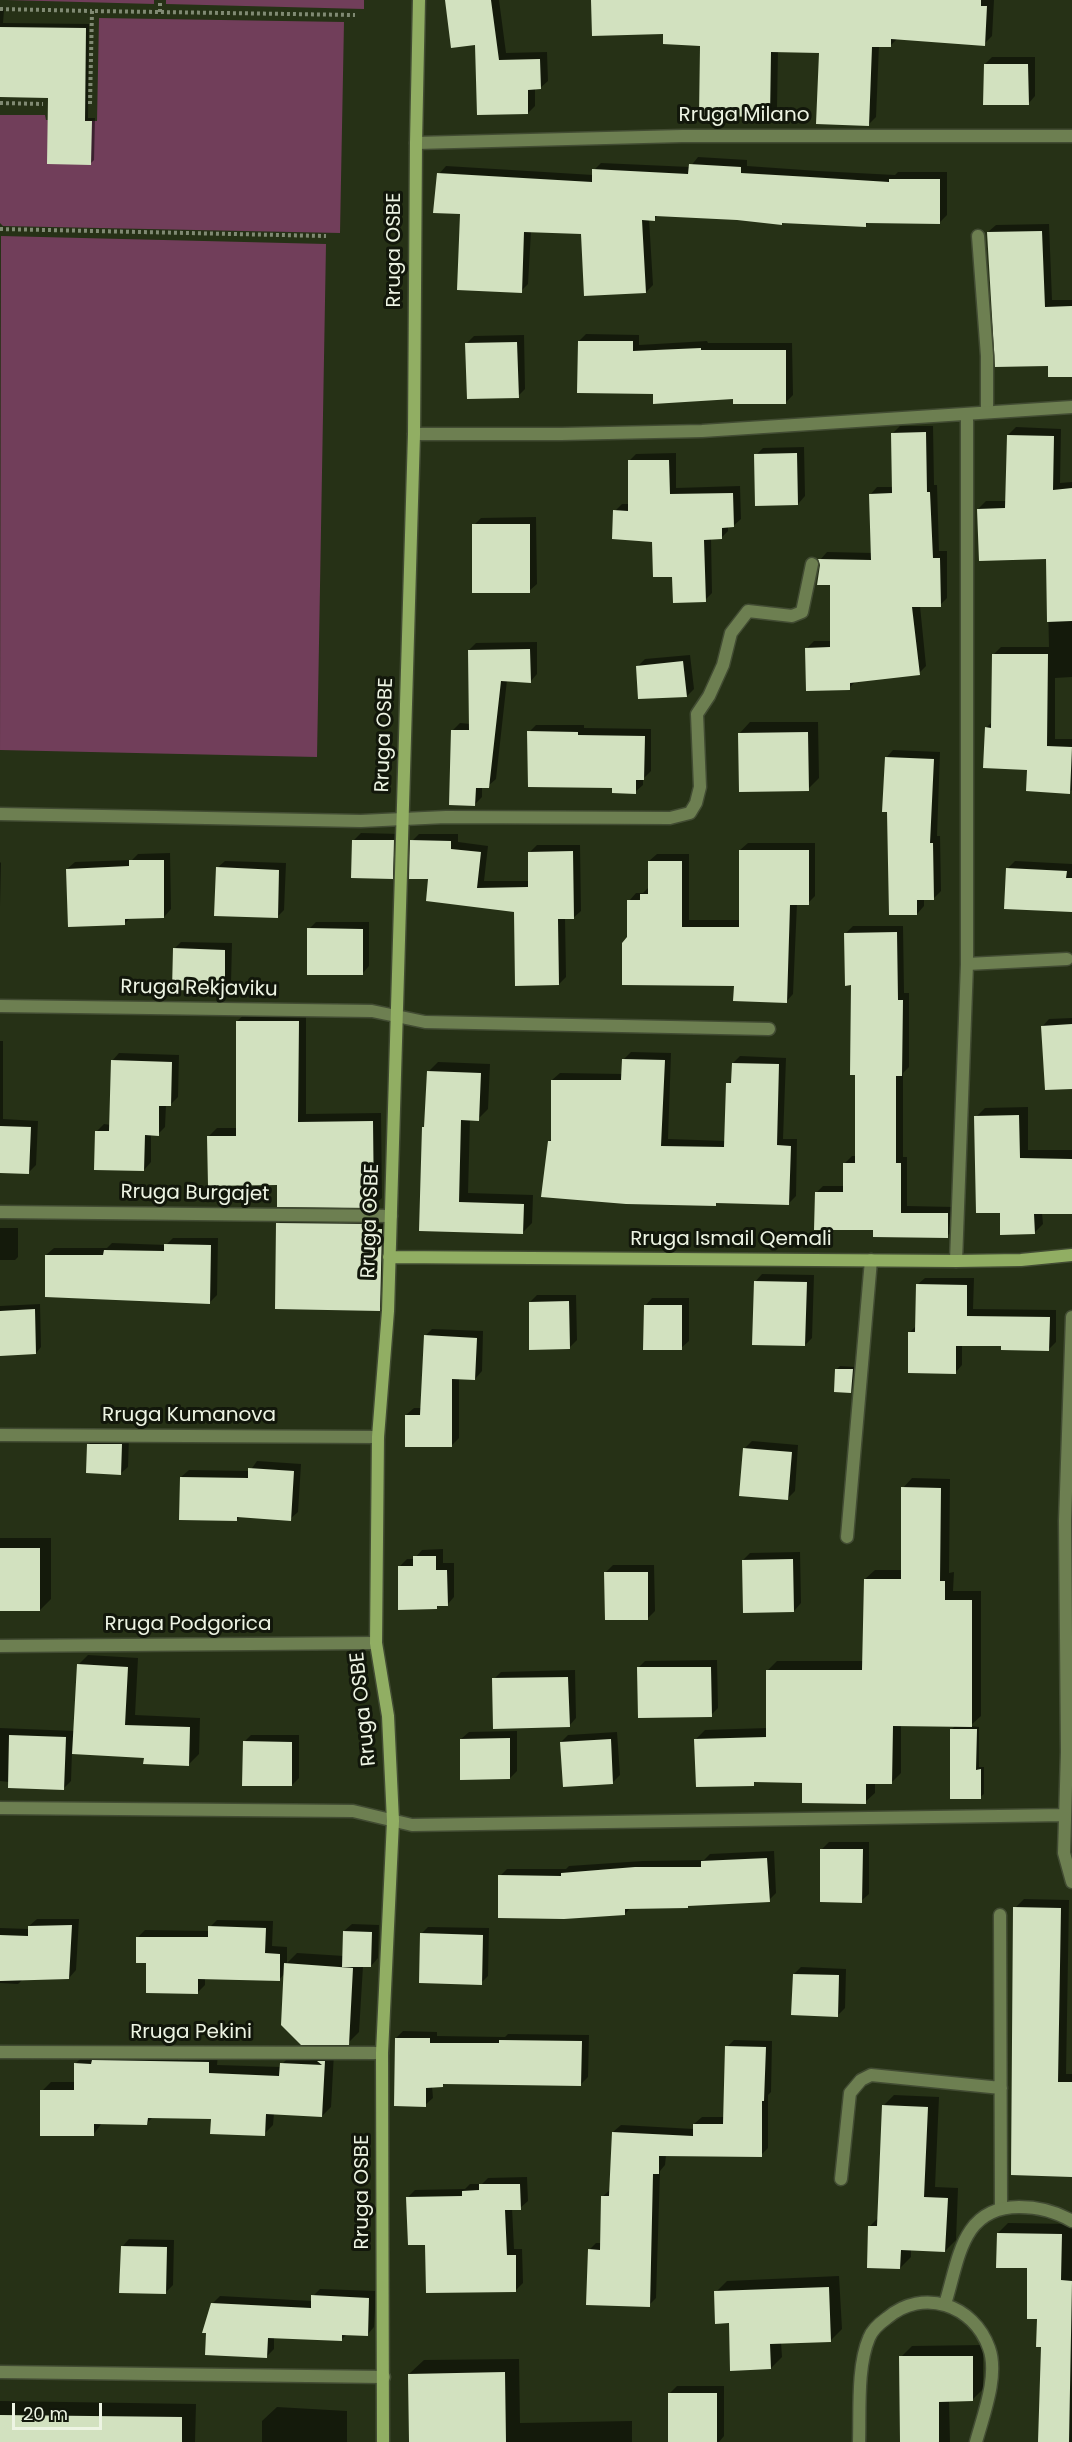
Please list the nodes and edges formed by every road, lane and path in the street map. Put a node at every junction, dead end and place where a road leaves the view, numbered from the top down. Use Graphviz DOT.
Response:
graph roads {
  1 [pos="160,0"];
  2 [pos="419,0"];
  3 [pos="0,9"];
  4 [pos="92,11"];
  5 [pos="160,12"];
  6 [pos="355,15"];
  7 [pos="0,104"];
  8 [pos="43,104"];
  9 [pos="90,104"];
  10 [pos="1072,136"];
  11 [pos="416,143"];
  12 [pos="2,229"];
  13 [pos="326,236"];
  14 [pos="978,236"];
  15 [pos="4,237"];
  16 [pos="1072,407"];
  17 [pos="987,411"];
  18 [pos="967,416"];
  19 [pos="414,434"];
  20 [pos="812,564"];
  21 [pos="0,814"];
  22 [pos="402,818"];
  23 [pos="1067,959"];
  24 [pos="968,964"];
  25 [pos="0,1006"];
  26 [pos="397,1016"];
  27 [pos="768,1029"];
  28 [pos="0,1212"];
  29 [pos="391,1216"];
  30 [pos="1072,1255"];
  31 [pos="389,1257"];
  32 [pos="871,1260"];
  33 [pos="956,1261"];
  34 [pos="1072,1317"];
  35 [pos="0,1435"];
  36 [pos="378,1437"];
  37 [pos="847,1536"];
  38 [pos="376,1644"];
  39 [pos="0,1646"];
  40 [pos="1070,1752"];
  41 [pos="0,1808"];
  42 [pos="1065,1815"];
  43 [pos="393,1821"];
  44 [pos="1072,1882"];
  45 [pos="1000,1915"];
  46 [pos="0,2052"];
  47 [pos="382,2054"];
  48 [pos="1001,2088"];
  49 [pos="841,2179"];
  50 [pos="1001,2207"];
  51 [pos="1072,2221"];
  52 [pos="945,2304"];
  53 [pos="0,2372"];
  54 [pos="384,2377"];
  55 [pos="383,2442"];
  56 [pos="859,2442"];
  57 [pos="976,2442"];
  1 -- 5 [label="path"];
  2 -- 11 [label="street, Rruga OSBE"];
  3 -- 4 [label="path"];
  4 -- 5 [label="path"];
  4 -- 9 [label="path"];
  5 -- 6 [label="path"];
  7 -- 8 [label="path"];
  10 -- 11 [label="street, Rruga Milano"];
  11 -- 19 [label="street, Rruga OSBE"];
  12 -- 13 [label="path"];
  12 -- 15 [label="path"];
  14 -- 17 [label="street"];
  16 -- 17 [label="street"];
  17 -- 18 [label="street"];
  18 -- 19 [label="street"];
  18 -- 24 [label="street"];
  19 -- 22 [label="street, Rruga OSBE"];
  20 -- 22 [label="street"];
  21 -- 22 [label="street"];
  22 -- 26 [label="street, Rruga OSBE"];
  23 -- 24 [label="street"];
  24 -- 33 [label="street"];
  25 -- 26 [label="street, Rruga Rekjaviku"];
  26 -- 27 [label="street, Rruga Rekjaviku"];
  26 -- 29 [label="street, Rruga OSBE"];
  28 -- 29 [label="street, Rruga Burgajet"];
  29 -- 31 [label="street, Rruga OSBE"];
  30 -- 33 [label="street, Rruga Ismail Qemali"];
  31 -- 32 [label="street, Rruga Ismail Qemali"];
  31 -- 36 [label="street, Rruga OSBE"];
  32 -- 33 [label="street, Rruga Ismail Qemali"];
  32 -- 37 [label="street"];
  34 -- 40 [label="street"];
  35 -- 36 [label="street, Rruga Kumanova"];
  36 -- 38 [label="street, Rruga OSBE"];
  38 -- 39 [label="street, Rruga Podgorica"];
  38 -- 43 [label="street, Rruga OSBE"];
  40 -- 42 [label="street"];
  41 -- 43 [label="street"];
  42 -- 43 [label="street"];
  42 -- 44 [label="street"];
  43 -- 47 [label="street, Rruga OSBE"];
  45 -- 48 [label="street"];
  46 -- 47 [label="street, Rruga Pekini"];
  47 -- 54 [label="street, Rruga OSBE"];
  48 -- 49 [label="street"];
  48 -- 50 [label="street"];
  50 -- 51 [label="street"];
  50 -- 52 [label="street"];
  52 -- 56 [label="street"];
  52 -- 57 [label="street"];
  53 -- 54 [label="street"];
  54 -- 55 [label="street, Rruga OSBE"];
}
